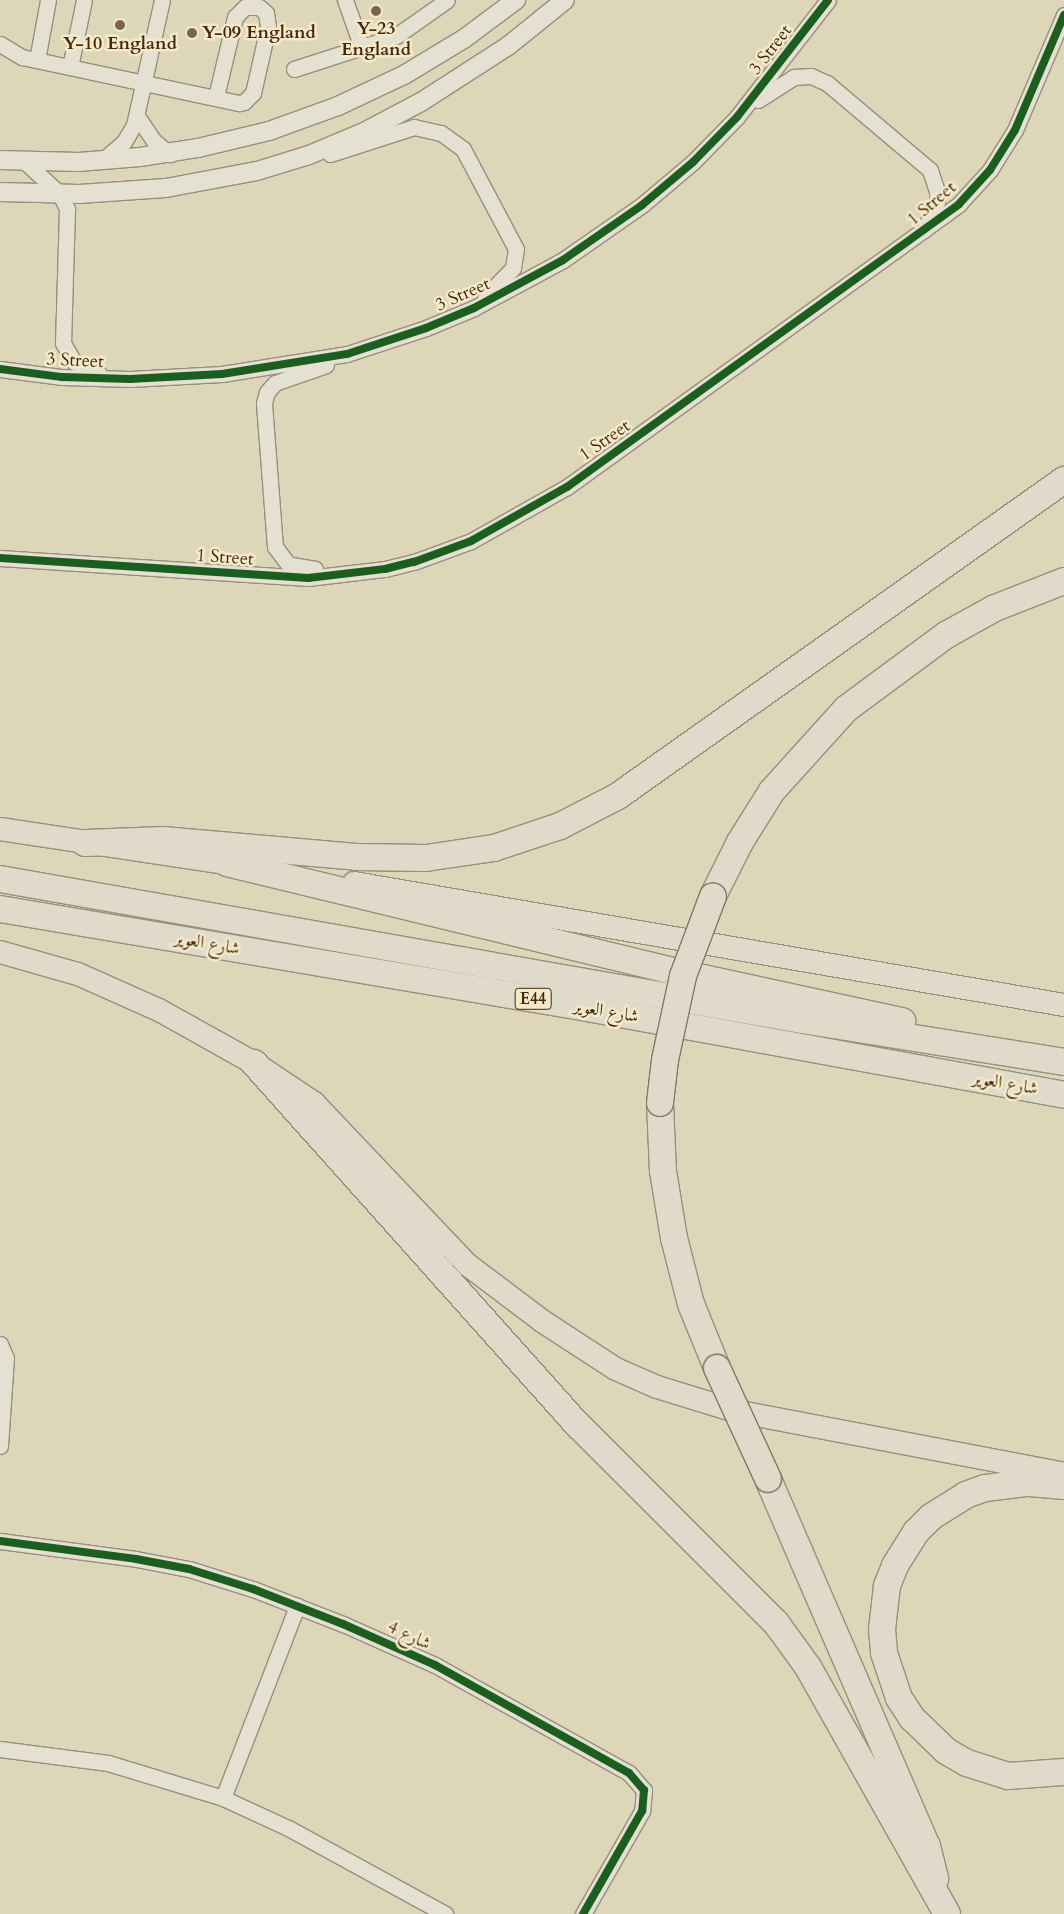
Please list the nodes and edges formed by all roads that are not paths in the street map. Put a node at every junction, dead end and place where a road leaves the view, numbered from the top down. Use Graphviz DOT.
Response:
graph roads {
  1 [pos="48,0"];
  2 [pos="84,0"];
  3 [pos="162,0"];
  4 [pos="345,0"];
  5 [pos="447,0"];
  6 [pos="516,0"];
  7 [pos="565,0"];
  8 [pos="828,0"];
  9 [pos="426,7"];
  10 [pos="1064,15"];
  11 [pos="0,44"];
  12 [pos="361,45"];
  13 [pos="37,60"];
  14 [pos="70,67"];
  15 [pos="294,69"];
  16 [pos="145,81"];
  17 [pos="216,98"];
  18 [pos="137,116"];
  19 [pos="737,117"];
  20 [pos="170,154"];
  21 [pos="0,160"];
  22 [pos="23,160"];
  23 [pos="102,161"];
  24 [pos="280,165"];
  25 [pos="0,192"];
  26 [pos="60,194"];
  27 [pos="922,233"];
  28 [pos="474,308"];
  29 [pos="347,354"];
  30 [pos="0,369"];
  31 [pos="130,379"];
  32 [pos="1064,480"];
  33 [pos="0,558"];
  34 [pos="355,573"];
  35 [pos="1064,582"];
  36 [pos="0,829"];
  37 [pos="85,843"];
  38 [pos="227,863"];
  39 [pos="0,879"];
  40 [pos="0,909"];
  41 [pos="0,952"];
  42 [pos="1064,1005"];
  43 [pos="1037,1058"];
  44 [pos="1064,1062"];
  45 [pos="254,1063"];
  46 [pos="1064,1095"];
  47 [pos="0,1344"];
  48 [pos="0,1446"];
  49 [pos="1064,1474"];
  50 [pos="1064,1486"];
  51 [pos="0,1541"];
  52 [pos="296,1606"];
  53 [pos="0,1749"];
  54 [pos="1064,1772"];
  55 [pos="223,1798"];
  56 [pos="943,1907"];
  57 [pos="445,1914"];
  58 [pos="582,1914"];
  1 -- 13 [label="street"];
  2 -- 14 [label="street"];
  3 -- 16 [label="street"];
  4 -- 12 [label="street"];
  5 -- 9 [label="street"];
  6 -- 20 [label="street"];
  7 -- 24 [label="street"];
  8 -- 19 [label="street, 3 Street"];
  9 -- 12 [label="street"];
  10 -- 27 [label="street, 1 Street"];
  11 -- 13 [label="street"];
  12 -- 15 [label="street"];
  13 -- 14 [label="street"];
  14 -- 16 [label="street"];
  16 -- 17 [label="street"];
  16 -- 18 [label="street"];
  17 -- 17 [label="street"];
  18 -- 20 [label="street"];
  18 -- 23 [label="street"];
  19 -- 27 [label="street"];
  19 -- 28 [label="street, 3 Street"];
  20 -- 23 [label="street"];
  21 -- 22 [label="street"];
  22 -- 23 [label="street"];
  22 -- 26 [label="street"];
  24 -- 26 [label="street"];
  24 -- 28 [label="street"];
  25 -- 26 [label="street"];
  26 -- 31 [label="street"];
  27 -- 34 [label="street, 1 Street"];
  28 -- 29 [label="street, 3 Street"];
  29 -- 31 [label="street, 3 Street"];
  29 -- 34 [label="street"];
  30 -- 31 [label="street, 3 Street"];
  32 -- 37 [label="highway"];
  33 -- 34 [label="street, 1 Street"];
  35 -- 56 [label="highway, bridge"];
  36 -- 37 [label="main road"];
  37 -- 38 [label="main road"];
  38 -- 42 [label="main road"];
  38 -- 43 [label="highway"];
  39 -- 43 [label="highway, شارع العوير / E44"];
  40 -- 46 [label="highway, شارع العوير / E44"];
  41 -- 45 [label="main road"];
  43 -- 44 [label="highway, شارع العوير / E44"];
  45 -- 49 [label="main road"];
  45 -- 56 [label="highway"];
  47 -- 48 [label="street"];
  50 -- 54 [label="highway"];
  51 -- 52 [label="street, شارع 4"];
  52 -- 55 [label="street"];
  52 -- 58 [label="street, شارع 4"];
  53 -- 55 [label="street"];
  55 -- 57 [label="street"];
}
